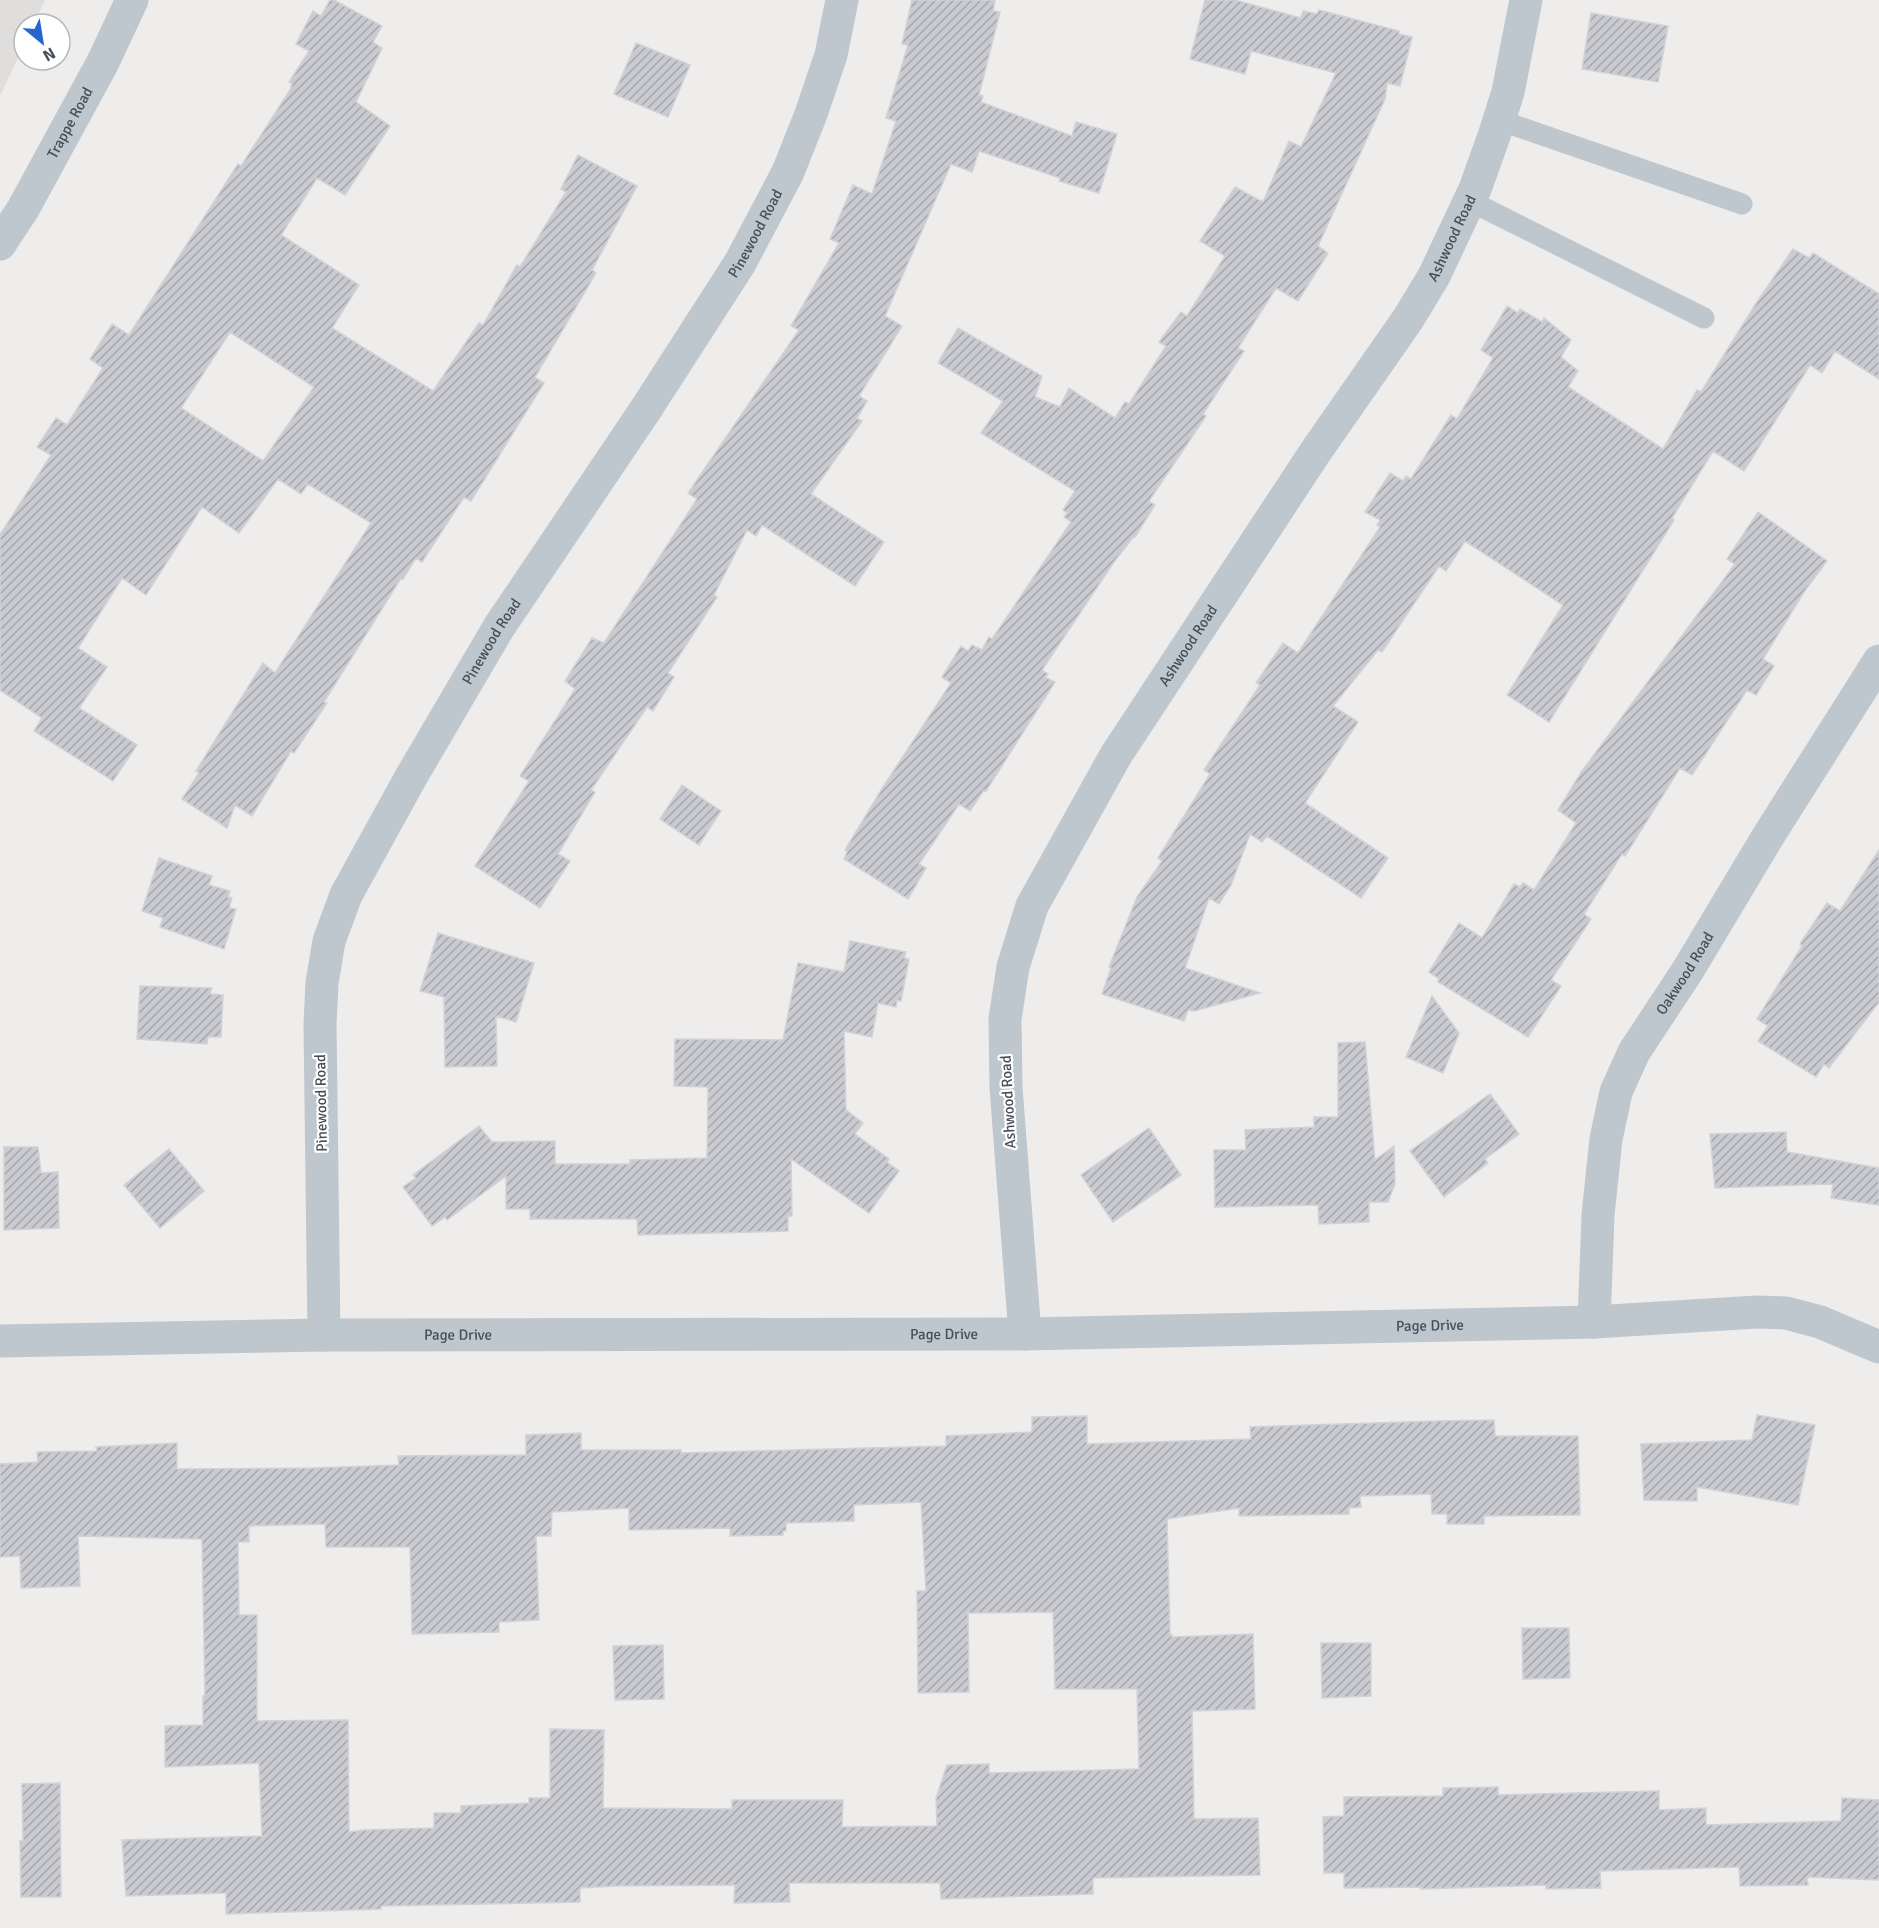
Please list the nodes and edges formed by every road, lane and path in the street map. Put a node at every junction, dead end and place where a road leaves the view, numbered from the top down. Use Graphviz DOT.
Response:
graph roads {
  1 [pos="132,0"];
  2 [pos="842,0"];
  3 [pos="1526,0"];
  4 [pos="1499,120"];
  5 [pos="1470,201"];
  6 [pos="1742,204"];
  7 [pos="0,244"];
  8 [pos="1704,318"];
  9 [pos="1879,661"];
  10 [pos="1594,1322"];
  11 [pos="1025,1334"];
  12 [pos="324,1335"];
  13 [pos="0,1341"];
  14 [pos="1879,1347"];
  1 -- 7 [label="street, Trappe Road"];
  2 -- 12 [label="street, Pinewood Road"];
  3 -- 4 [label="street, Ashwood Road"];
  4 -- 5 [label="street, Ashwood Road"];
  4 -- 6 [label="lane"];
  5 -- 8 [label="lane"];
  5 -- 11 [label="street, Ashwood Road"];
  9 -- 10 [label="street, Oakwood Road"];
  10 -- 11 [label="street, Page Drive"];
  10 -- 14 [label="street, Page Drive"];
  11 -- 12 [label="street, Page Drive"];
  12 -- 13 [label="street, Page Drive"];
}
